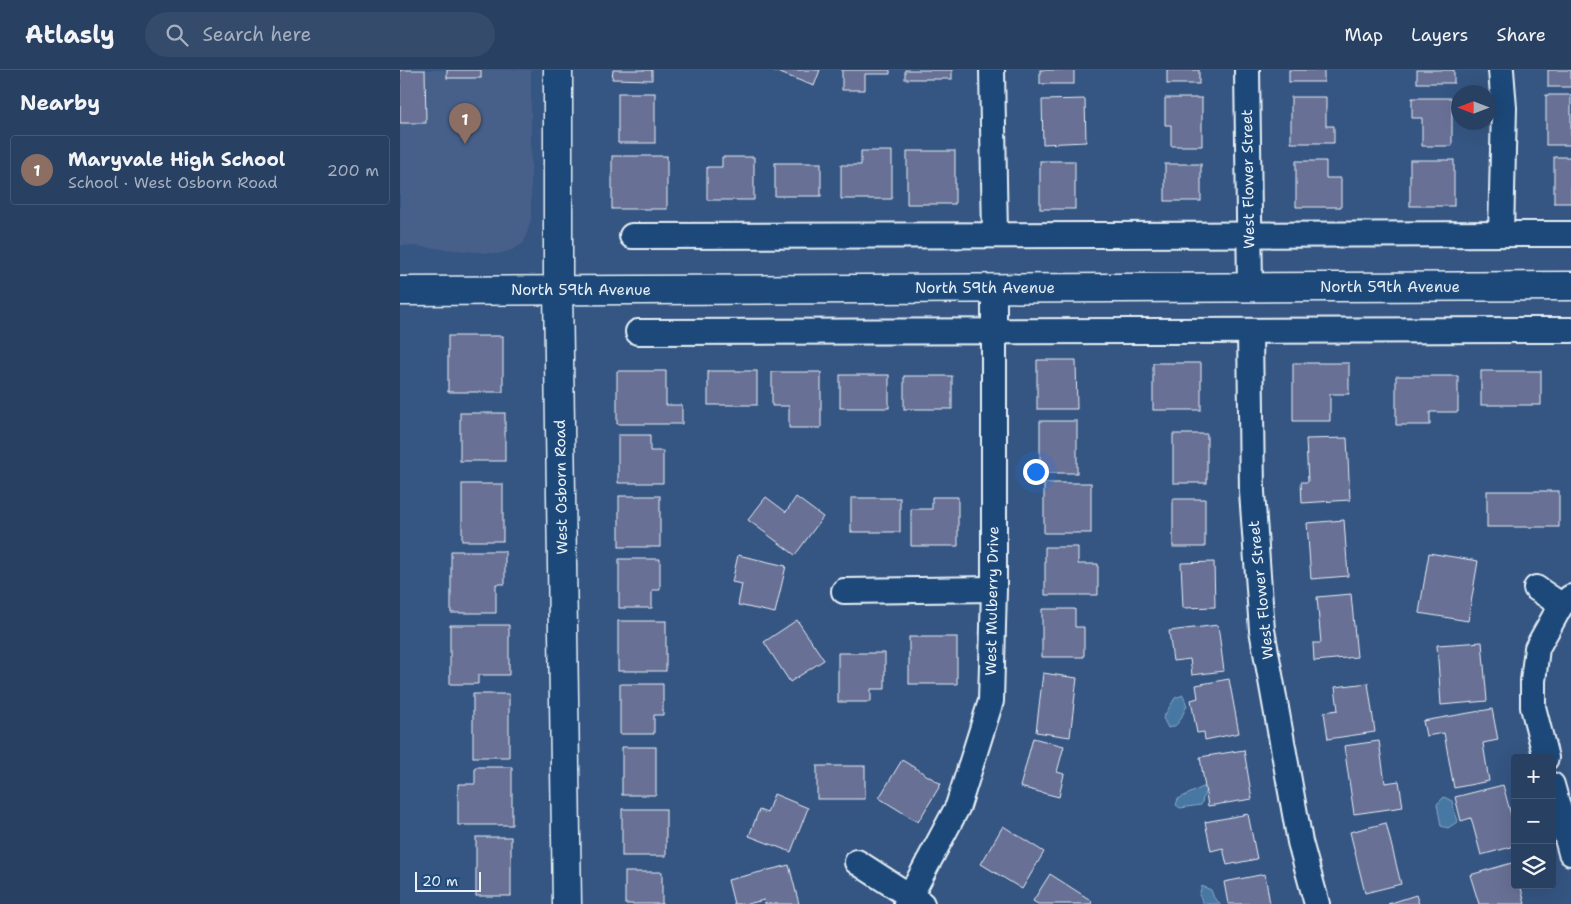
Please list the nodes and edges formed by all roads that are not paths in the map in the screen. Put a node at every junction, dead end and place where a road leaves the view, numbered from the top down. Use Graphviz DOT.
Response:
graph roads {
  1 [pos="558,70"];
  2 [pos="992,70"];
  3 [pos="1246,70"];
  4 [pos="1501,70"];
  5 [pos="1250,234"];
  6 [pos="1501,234"];
  7 [pos="1571,234"];
  8 [pos="995,235"];
  9 [pos="632,236"];
  10 [pos="1571,286"];
  11 [pos="1250,287"];
  12 [pos="994,288"];
  13 [pos="558,289"];
  14 [pos="400,291"];
  15 [pos="995,330"];
  16 [pos="1571,330"];
  17 [pos="1250,331"];
  18 [pos="638,332"];
  19 [pos="1536,588"];
  20 [pos="994,589"];
  21 [pos="844,591"];
  22 [pos="1566,601"];
  23 [pos="1545,754"];
  24 [pos="1556,799"];
  25 [pos="1571,852"];
  26 [pos="857,862"];
  27 [pos="912,901"];
  28 [pos="567,904"];
  29 [pos="1317,904"];
  1 -- 13 [label="main road, West Osborn Road"];
  2 -- 8 [label="street"];
  3 -- 5 [label="street, West Flower Street"];
  4 -- 6 [label="street"];
  5 -- 6 [label="street"];
  5 -- 8 [label="street"];
  5 -- 11 [label="street, West Flower Street"];
  6 -- 7 [label="street"];
  8 -- 9 [label="street"];
  10 -- 11 [label="main road, North 59th Avenue"];
  11 -- 12 [label="main road, North 59th Avenue"];
  12 -- 13 [label="main road, North 59th Avenue"];
  12 -- 15 [label="street, West Mulberry Drive"];
  13 -- 14 [label="main road, North 59th Avenue"];
  13 -- 28 [label="main road, West Osborn Road"];
  15 -- 17 [label="street"];
  15 -- 18 [label="street"];
  15 -- 20 [label="street, West Mulberry Drive"];
  16 -- 17 [label="street"];
  17 -- 29 [label="street, West Flower Street"];
  19 -- 22 [label="street"];
  20 -- 21 [label="street"];
  20 -- 27 [label="street, West Mulberry Drive"];
  22 -- 23 [label="street"];
  24 -- 25 [label="street"];
  26 -- 27 [label="street, West Mulberry Drive"];
}
